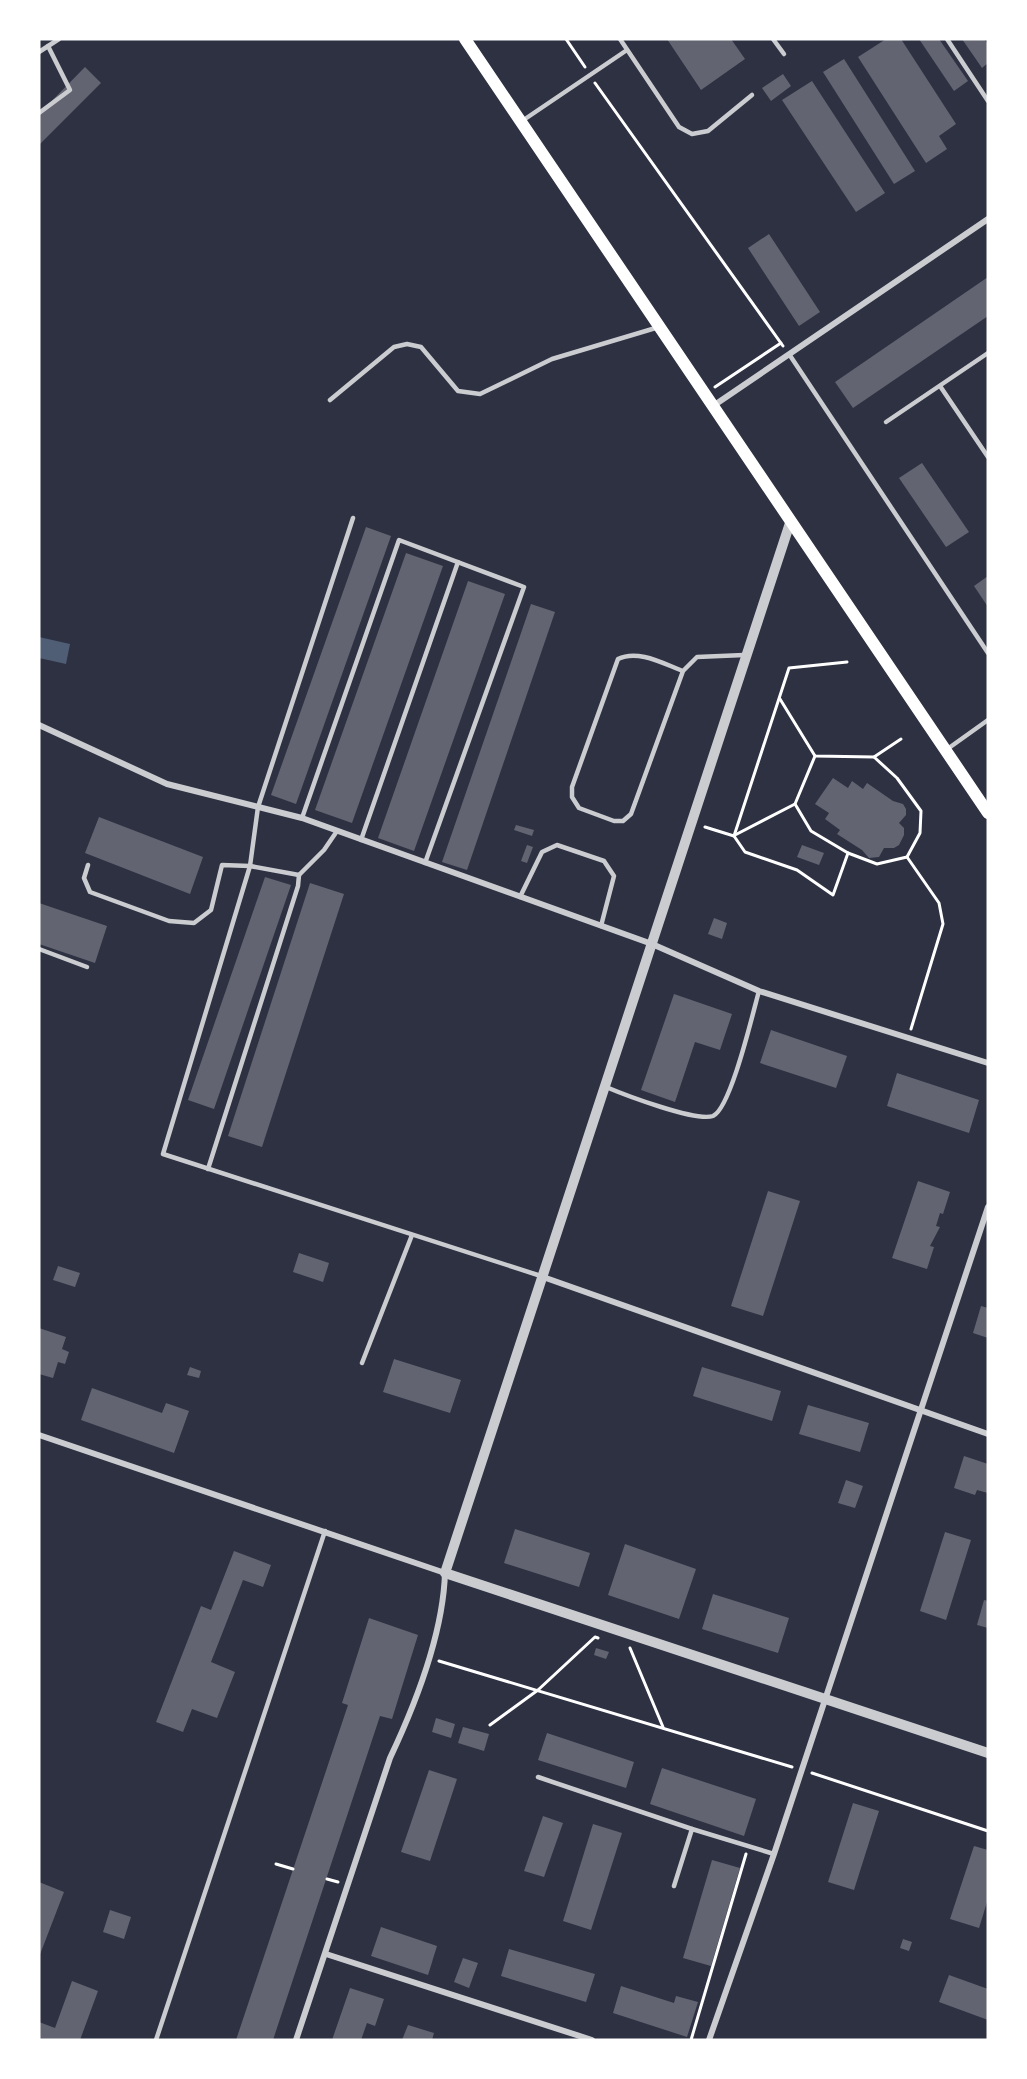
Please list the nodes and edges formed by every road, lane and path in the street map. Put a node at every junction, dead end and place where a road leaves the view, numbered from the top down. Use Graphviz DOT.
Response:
graph roads {
  1 [pos="59,39"];
  2 [pos="465,39"];
  3 [pos="566,39"];
  4 [pos="620,39"];
  5 [pos="773,39"];
  6 [pos="947,39"];
  7 [pos="48,46"];
  8 [pos="627,50"];
  9 [pos="39,52"];
  10 [pos="784,54"];
  11 [pos="591,76"];
  12 [pos="752,95"];
  13 [pos="988,101"];
  14 [pos="39,113"];
  15 [pos="521,122"];
  16 [pos="988,219"];
  17 [pos="660,327"];
  18 [pos="781,343"];
  19 [pos="789,354"];
  20 [pos="988,354"];
  21 [pos="940,386"];
  22 [pos="705,393"];
  23 [pos="330,400"];
  24 [pos="713,406"];
  25 [pos="886,422"];
  26 [pos="988,457"];
  27 [pos="353,518"];
  28 [pos="790,523"];
  29 [pos="458,562"];
  30 [pos="988,653"];
  31 [pos="747,655"];
  32 [pos="847,663"];
  33 [pos="683,671"];
  34 [pos="780,699"];
  35 [pos="988,720"];
  36 [pos="39,725"];
  37 [pos="901,739"];
  38 [pos="944,751"];
  39 [pos="815,756"];
  40 [pos="874,757"];
  41 [pos="795,804"];
  42 [pos="258,807"];
  43 [pos="988,813"];
  44 [pos="302,818"];
  45 [pos="692,823"];
  46 [pos="337,831"];
  47 [pos="734,836"];
  48 [pos="361,840"];
  49 [pos="848,853"];
  50 [pos="907,857"];
  51 [pos="425,863"];
  52 [pos="88,865"];
  53 [pos="250,866"];
  54 [pos="299,875"];
  55 [pos="520,897"];
  56 [pos="601,926"];
  57 [pos="652,944"];
  58 [pos="39,949"];
  59 [pos="87,967"];
  60 [pos="759,991"];
  61 [pos="908,1039"];
  62 [pos="988,1063"];
  63 [pos="606,1087"];
  64 [pos="208,1169"];
  65 [pos="988,1207"];
  66 [pos="412,1235"];
  67 [pos="543,1277"];
  68 [pos="362,1363"];
  69 [pos="920,1411"];
  70 [pos="988,1434"];
  71 [pos="39,1435"];
  72 [pos="325,1531"];
  73 [pos="445,1573"];
  74 [pos="604,1640"];
  75 [pos="622,1646"];
  76 [pos="429,1658"];
  77 [pos="538,1690"];
  78 [pos="824,1698"];
  79 [pos="490,1725"];
  80 [pos="663,1728"];
  81 [pos="988,1753"];
  82 [pos="801,1770"];
  83 [pos="538,1777"];
  84 [pos="692,1830"];
  85 [pos="988,1831"];
  86 [pos="748,1846"];
  87 [pos="774,1854"];
  88 [pos="276,1864"];
  89 [pos="293,1869"];
  90 [pos="674,1886"];
  91 [pos="326,1954"];
  92 [pos="156,2040"];
  93 [pos="296,2040"];
  94 [pos="591,2040"];
  95 [pos="691,2040"];
  96 [pos="709,2040"];
  1 -- 7 [label="lane"];
  2 -- 15 [label="main road"];
  3 -- 11 [label="path"];
  4 -- 8 [label="lane"];
  5 -- 10 [label="lane"];
  6 -- 13 [label="lane"];
  7 -- 9 [label="lane"];
  7 -- 14 [label="lane"];
  8 -- 11 [label="lane"];
  8 -- 12 [label="lane"];
  11 -- 15 [label="lane"];
  11 -- 18 [label="path"];
  15 -- 17 [label="main road"];
  16 -- 19 [label="street"];
  17 -- 22 [label="main road"];
  17 -- 23 [label="lane"];
  18 -- 19 [label="path"];
  18 -- 22 [label="path"];
  19 -- 24 [label="street"];
  19 -- 30 [label="lane"];
  20 -- 21 [label="lane"];
  21 -- 25 [label="lane"];
  21 -- 26 [label="lane"];
  22 -- 24 [label="main road"];
  24 -- 28 [label="main road"];
  27 -- 42 [label="lane"];
  28 -- 31 [label="street"];
  28 -- 38 [label="main road"];
  29 -- 44 [label="lane"];
  29 -- 48 [label="lane"];
  29 -- 51 [label="lane"];
  31 -- 33 [label="lane"];
  31 -- 45 [label="street"];
  32 -- 34 [label="path"];
  33 -- 33 [label="lane"];
  34 -- 39 [label="path"];
  34 -- 47 [label="path"];
  35 -- 38 [label="lane"];
  36 -- 42 [label="street"];
  37 -- 40 [label="path"];
  38 -- 43 [label="main road"];
  39 -- 40 [label="path"];
  39 -- 41 [label="path"];
  40 -- 50 [label="path"];
  41 -- 47 [label="path"];
  41 -- 49 [label="path"];
  42 -- 44 [label="street"];
  42 -- 53 [label="lane"];
  44 -- 46 [label="street"];
  45 -- 47 [label="path"];
  45 -- 57 [label="street"];
  46 -- 48 [label="street"];
  46 -- 54 [label="lane"];
  47 -- 49 [label="path"];
  48 -- 51 [label="street"];
  49 -- 50 [label="path"];
  50 -- 61 [label="path"];
  51 -- 55 [label="street"];
  52 -- 53 [label="lane"];
  53 -- 54 [label="lane"];
  53 -- 64 [label="lane"];
  54 -- 64 [label="lane"];
  55 -- 56 [label="street"];
  55 -- 56 [label="lane"];
  56 -- 57 [label="street"];
  57 -- 60 [label="street"];
  57 -- 63 [label="street"];
  58 -- 59 [label="lane"];
  60 -- 61 [label="street"];
  60 -- 63 [label="lane"];
  61 -- 62 [label="street"];
  63 -- 67 [label="street"];
  64 -- 66 [label="lane"];
  65 -- 69 [label="street"];
  66 -- 67 [label="lane"];
  66 -- 68 [label="lane"];
  67 -- 69 [label="street"];
  67 -- 73 [label="street"];
  69 -- 70 [label="street"];
  69 -- 78 [label="street"];
  71 -- 72 [label="street"];
  72 -- 73 [label="street"];
  72 -- 92 [label="lane"];
  73 -- 76 [label="street"];
  73 -- 78 [label="street"];
  74 -- 77 [label="path"];
  75 -- 80 [label="path"];
  76 -- 77 [label="path"];
  76 -- 91 [label="street"];
  77 -- 79 [label="path"];
  77 -- 80 [label="path"];
  78 -- 81 [label="street"];
  78 -- 82 [label="street"];
  80 -- 82 [label="path"];
  82 -- 85 [label="path"];
  82 -- 87 [label="street"];
  83 -- 84 [label="lane"];
  84 -- 86 [label="lane"];
  84 -- 90 [label="lane"];
  86 -- 87 [label="lane"];
  86 -- 95 [label="path"];
  87 -- 96 [label="street"];
  88 -- 89 [label="path"];
  91 -- 93 [label="street"];
  91 -- 94 [label="street"];
}
